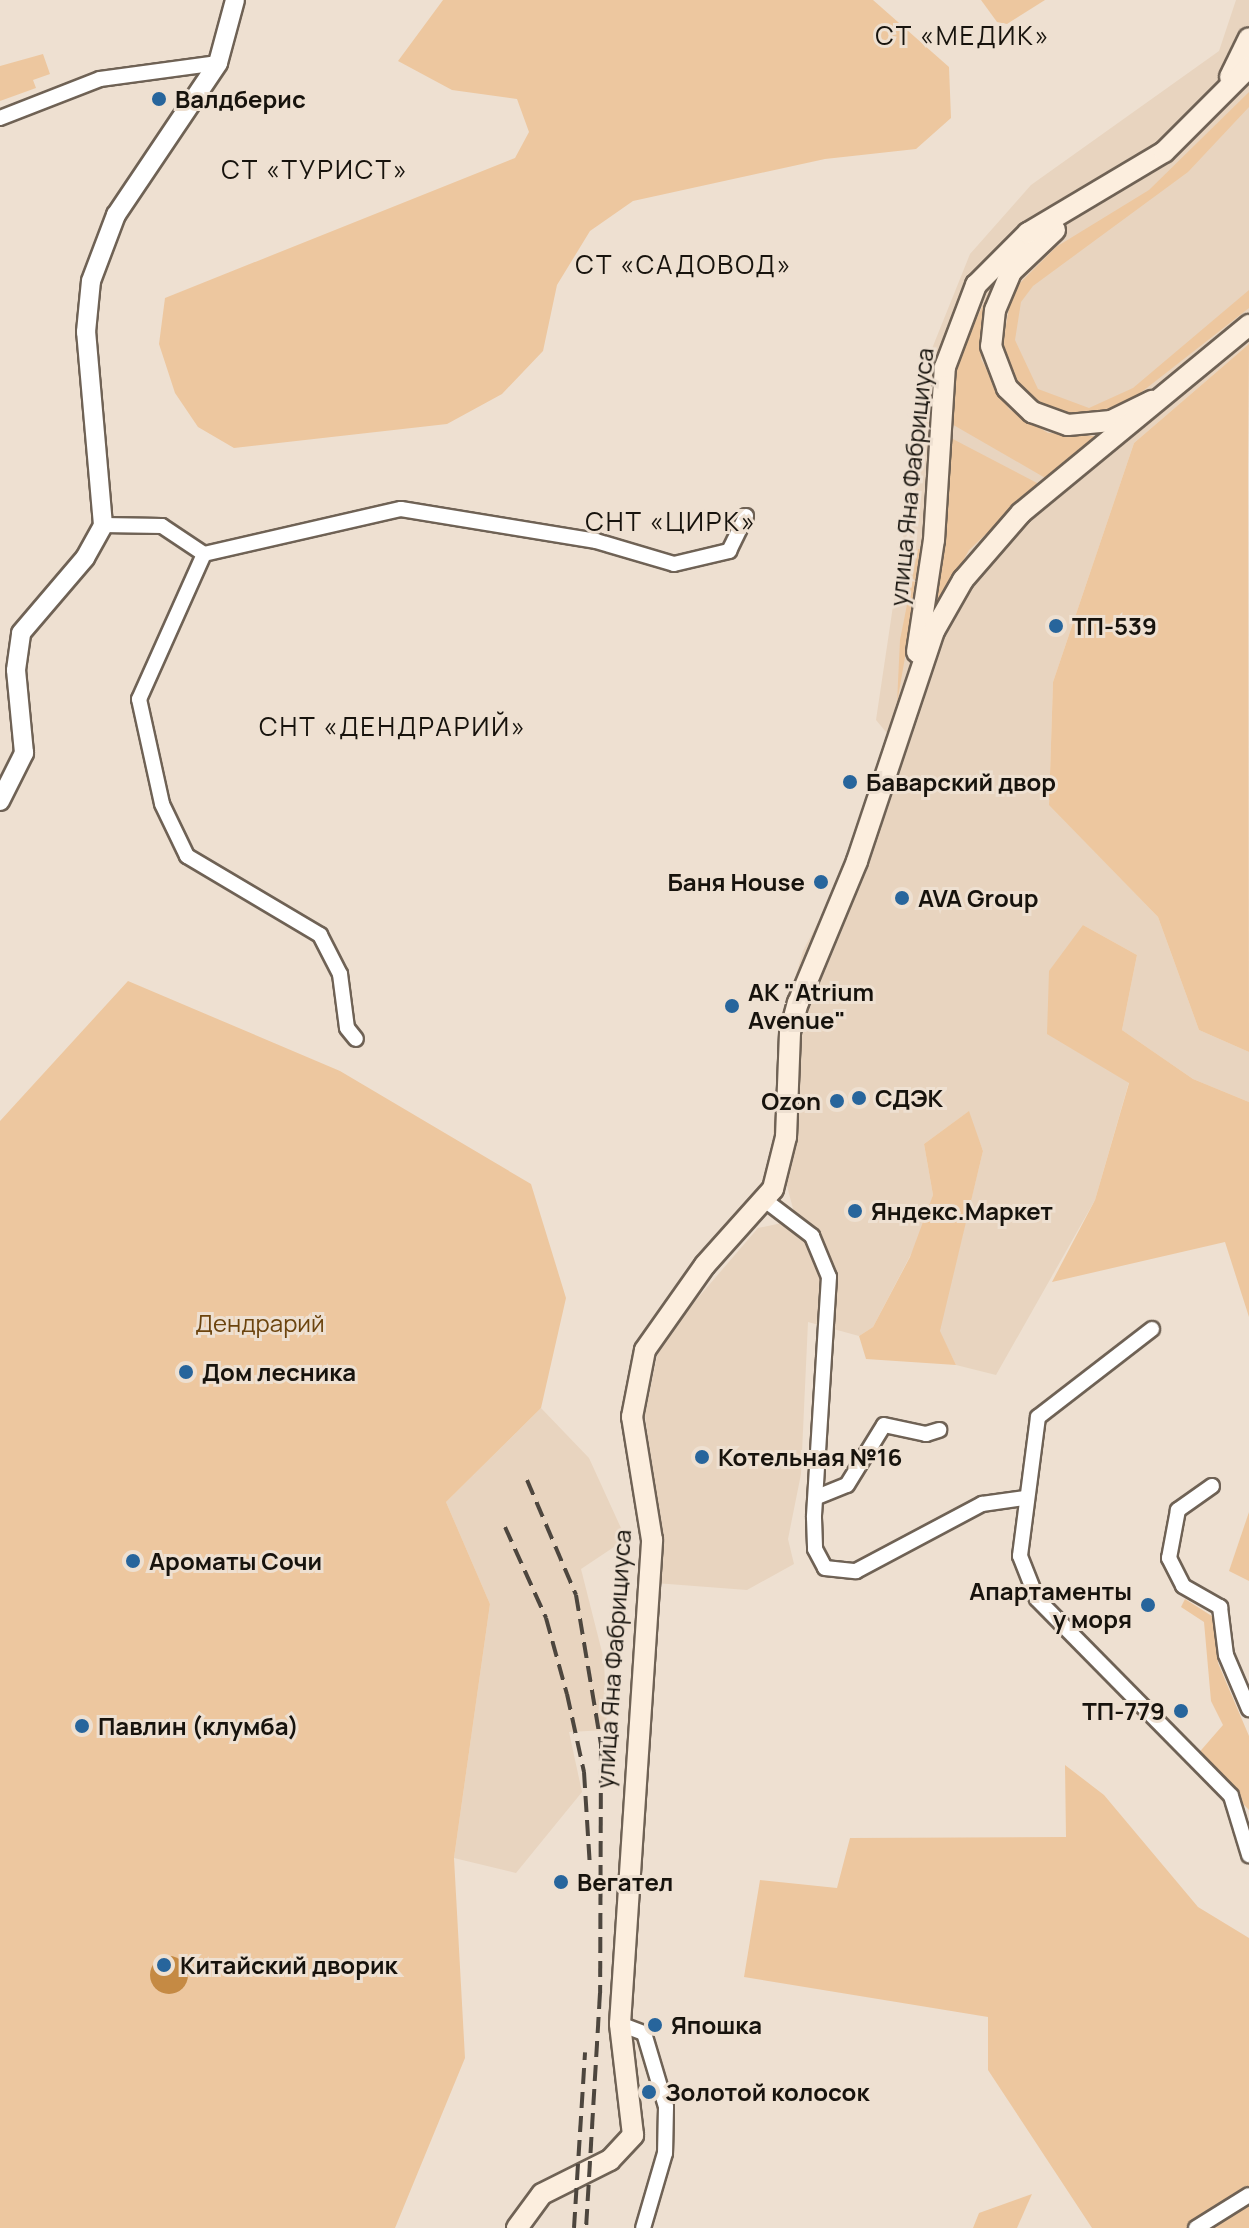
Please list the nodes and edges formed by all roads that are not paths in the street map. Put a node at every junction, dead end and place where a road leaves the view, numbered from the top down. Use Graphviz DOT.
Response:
graph roads {
  1 [pos="235,0"];
  2 [pos="1249,38"];
  3 [pos="218,63"];
  4 [pos="1249,67"];
  5 [pos="0,118"];
  6 [pos="1193,127"];
  7 [pos="1095,200"];
  8 [pos="1249,325"];
  9 [pos="1184,384"];
  10 [pos="746,516"];
  11 [pos="103,525"];
  12 [pos="204,554"];
  13 [pos="910,695"];
  14 [pos="0,801"];
  15 [pos="356,1039"];
  16 [pos="766,1201"];
  17 [pos="1152,1329"];
  18 [pos="939,1430"];
  19 [pos="1212,1486"];
  20 [pos="817,1497"];
  21 [pos="1024,1498"];
  22 [pos="1249,1709"];
  23 [pos="1249,1855"];
  24 [pos="620,2024"];
  25 [pos="1249,2195"];
  26 [pos="517,2228"];
  27 [pos="643,2228"];
  28 [pos="1196,2228"];
  1 -- 3 [label="street"];
  2 -- 6 [label="main road"];
  3 -- 5 [label="street"];
  3 -- 11 [label="street"];
  4 -- 6 [label="main road, улица Яна Фабрициуса"];
  6 -- 7 [label="main road, улица Яна Фабрициуса"];
  7 -- 9 [label="main road"];
  7 -- 13 [label="main road, улица Яна Фабрициуса"];
  8 -- 9 [label="main road, улица Яна Фабрициуса"];
  9 -- 13 [label="main road, улица Яна Фабрициуса"];
  10 -- 12 [label="street"];
  11 -- 12 [label="street"];
  11 -- 14 [label="street"];
  12 -- 15 [label="street"];
  13 -- 16 [label="main road, улица Яна Фабрициуса"];
  16 -- 20 [label="street"];
  16 -- 24 [label="main road, улица Яна Фабрициуса"];
  17 -- 21 [label="street"];
  18 -- 20 [label="street"];
  19 -- 22 [label="street"];
  20 -- 21 [label="street"];
  21 -- 23 [label="street"];
  24 -- 26 [label="main road, улица Яна Фабрициуса"];
  24 -- 27 [label="street"];
  25 -- 28 [label="street"];
}
